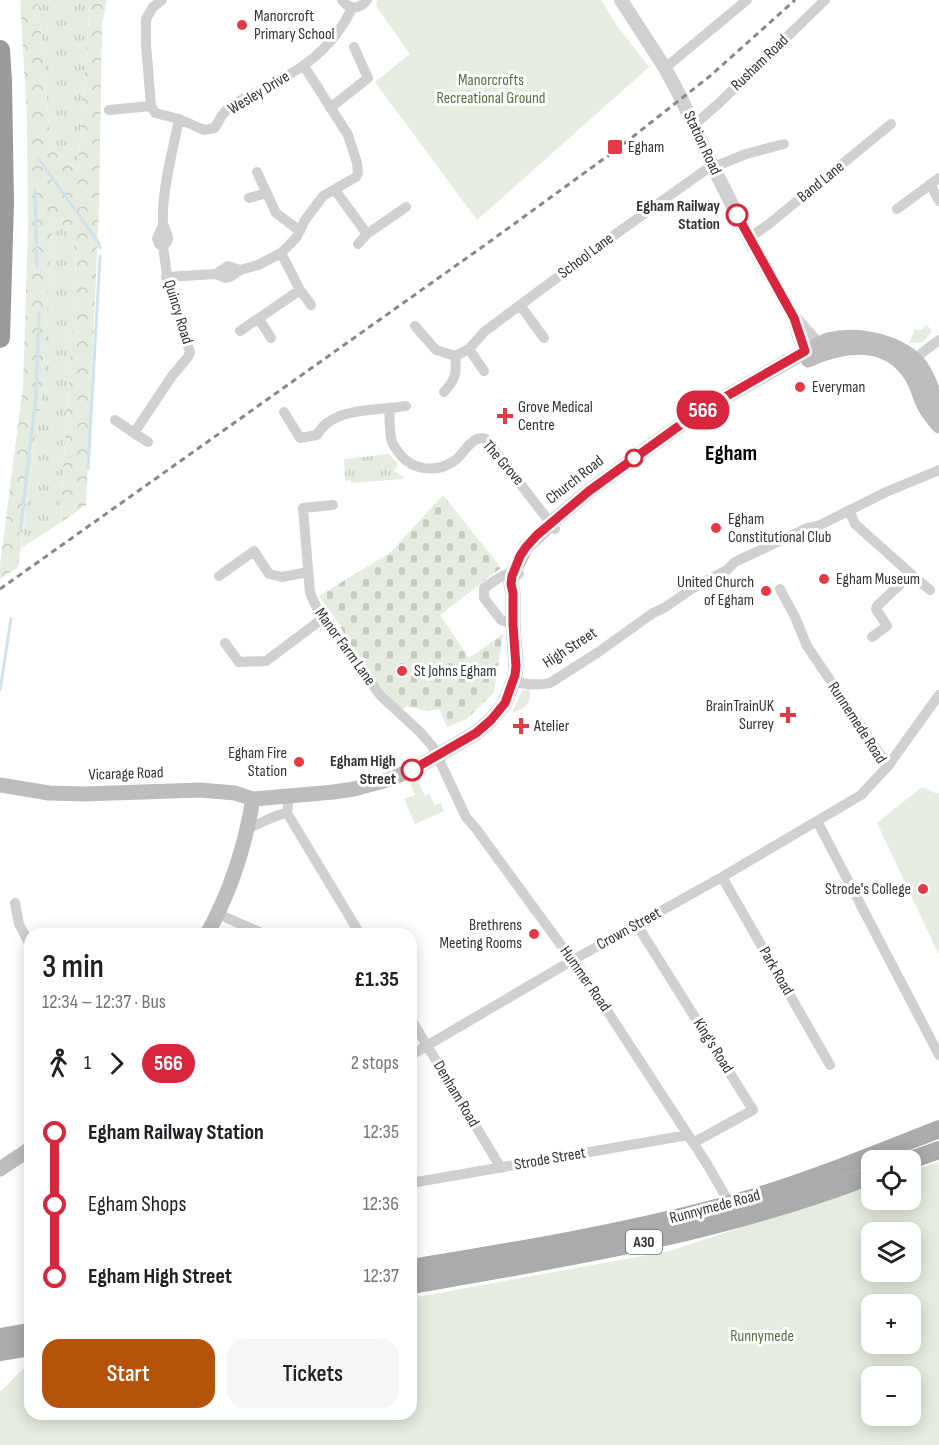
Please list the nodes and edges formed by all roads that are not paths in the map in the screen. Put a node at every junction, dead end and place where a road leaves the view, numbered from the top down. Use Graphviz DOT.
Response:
graph roads {
  1 [pos="162,0"];
  2 [pos="342,0"];
  3 [pos="366,0"];
  4 [pos="621,0"];
  5 [pos="747,0"];
  6 [pos="825,0"];
  7 [pos="352,8"];
  8 [pos="354,46"];
  9 [pos="0,50"];
  10 [pos="304,66"];
  11 [pos="663,66"];
  12 [pos="151,106"];
  13 [pos="330,108"];
  14 [pos="109,110"];
  15 [pos="179,119"];
  16 [pos="891,124"];
  17 [pos="694,125"];
  18 [pos="784,144"];
  19 [pos="713,167"];
  20 [pos="257,172"];
  21 [pos="935,181"];
  22 [pos="335,190"];
  23 [pos="267,193"];
  24 [pos="249,198"];
  25 [pos="939,201"];
  26 [pos="406,207"];
  27 [pos="897,209"];
  28 [pos="300,231"];
  29 [pos="367,234"];
  30 [pos="749,238"];
  31 [pos="358,244"];
  32 [pos="281,253"];
  33 [pos="166,277"];
  34 [pos="300,290"];
  35 [pos="311,305"];
  36 [pos="520,305"];
  37 [pos="259,319"];
  38 [pos="416,326"];
  39 [pos="240,332"];
  40 [pos="0,338"];
  41 [pos="271,338"];
  42 [pos="544,338"];
  43 [pos="939,340"];
  44 [pos="469,349"];
  45 [pos="814,352"];
  46 [pos="455,356"];
  47 [pos="911,365"];
  48 [pos="484,371"];
  49 [pos="444,392"];
  50 [pos="406,406"];
  51 [pos="939,407"];
  52 [pos="389,409"];
  53 [pos="284,412"];
  54 [pos="115,420"];
  55 [pos="939,426"];
  56 [pos="134,432"];
  57 [pos="148,442"];
  58 [pos="939,470"];
  59 [pos="333,505"];
  60 [pos="849,510"];
  61 [pos="553,526"];
  62 [pos="308,572"];
  63 [pos="516,574"];
  64 [pos="911,574"];
  65 [pos="219,576"];
  66 [pos="780,589"];
  67 [pos="930,590"];
  68 [pos="322,619"];
  69 [pos="513,625"];
  70 [pos="872,637"];
  71 [pos="225,643"];
  72 [pos="513,682"];
  73 [pos="939,695"];
  74 [pos="437,756"];
  75 [pos="888,766"];
  76 [pos="0,785"];
  77 [pos="289,796"];
  78 [pos="253,799"];
  79 [pos="287,813"];
  80 [pos="817,821"];
  81 [pos="248,828"];
  82 [pos="722,877"];
  83 [pos="15,903"];
  84 [pos="218,914"];
  85 [pos="637,925"];
  86 [pos="210,928"];
  87 [pos="250,928"];
  88 [pos="356,928"];
  89 [pos="24,932"];
  90 [pos="573,960"];
  91 [pos="417,1029"];
  92 [pos="427,1046"];
  93 [pos="417,1052"];
  94 [pos="939,1056"];
  95 [pos="830,1065"];
  96 [pos="939,1129"];
  97 [pos="690,1139"];
  98 [pos="939,1149"];
  99 [pos="24,1153"];
  100 [pos="921,1156"];
  101 [pos="501,1168"];
  102 [pos="0,1169"];
  103 [pos="861,1179"];
  104 [pos="417,1182"];
  105 [pos="730,1204"];
  106 [pos="417,1267"];
  107 [pos="417,1284"];
  108 [pos="24,1333"];
  109 [pos="0,1337"];
  110 [pos="24,1348"];
  111 [pos="0,1352"];
  1 -- 12 [label="street"];
  2 -- 7 [label="street"];
  3 -- 7 [label="street"];
  4 -- 11 [label="street, Station Road"];
  5 -- 11 [label="street"];
  6 -- 17 [label="street, Rusham Road"];
  7 -- 10 [label="street, Wesley Drive"];
  8 -- 13 [label="street"];
  9 -- 40 [label="highway"];
  10 -- 13 [label="street"];
  10 -- 15 [label="street, Wesley Drive"];
  11 -- 17 [label="street, Station Road"];
  12 -- 14 [label="street"];
  12 -- 15 [label="street, Wesley Drive"];
  13 -- 22 [label="street"];
  15 -- 33 [label="street, Quincy Road"];
  16 -- 30 [label="street, Band Lane"];
  17 -- 19 [label="street, Station Road"];
  18 -- 19 [label="street, School Lane"];
  19 -- 30 [label="street, Station Road"];
  19 -- 36 [label="street, School Lane"];
  20 -- 23 [label="street"];
  21 -- 25 [label="street"];
  21 -- 27 [label="street"];
  22 -- 28 [label="street"];
  22 -- 29 [label="street"];
  23 -- 24 [label="street"];
  23 -- 28 [label="street"];
  26 -- 29 [label="street"];
  28 -- 32 [label="street"];
  29 -- 31 [label="street"];
  30 -- 45 [label="street, Station Road"];
  32 -- 33 [label="street"];
  32 -- 34 [label="street"];
  33 -- 56 [label="street, Quincy Road"];
  34 -- 35 [label="street"];
  34 -- 37 [label="street"];
  36 -- 42 [label="street"];
  36 -- 44 [label="street, School Lane"];
  37 -- 39 [label="street"];
  37 -- 41 [label="street"];
  38 -- 46 [label="street"];
  43 -- 47 [label="street"];
  44 -- 46 [label="street, School Lane"];
  44 -- 48 [label="street"];
  45 -- 47 [label="main road, Church Road"];
  45 -- 61 [label="main road, Church Road"];
  46 -- 49 [label="street"];
  47 -- 51 [label="main road, Church Road"];
  47 -- 55 [label="main road, Church Road"];
  50 -- 52 [label="street"];
  52 -- 53 [label="street"];
  52 -- 61 [label="street, The Grove"];
  54 -- 56 [label="street"];
  56 -- 57 [label="street"];
  58 -- 60 [label="street, High Street"];
  59 -- 62 [label="street, Manor Farm Lane"];
  60 -- 64 [label="street"];
  60 -- 72 [label="street, High Street"];
  61 -- 63 [label="main road, Church Road"];
  62 -- 65 [label="street"];
  62 -- 68 [label="street, Manor Farm Lane"];
  63 -- 69 [label="main road, Church Road"];
  63 -- 69 [label="street"];
  64 -- 67 [label="street"];
  64 -- 70 [label="street"];
  66 -- 75 [label="street, Runnemede Road"];
  68 -- 71 [label="street"];
  68 -- 74 [label="street, Manor Farm Lane"];
  69 -- 72 [label="main road, Church Road"];
  72 -- 74 [label="main road"];
  73 -- 75 [label="street"];
  74 -- 77 [label="main road"];
  74 -- 90 [label="street, Hummer Road"];
  75 -- 80 [label="street, Runnemede Road"];
  76 -- 78 [label="main road, Vicarage Road"];
  77 -- 78 [label="main road"];
  77 -- 79 [label="street"];
  78 -- 81 [label="main road"];
  79 -- 81 [label="street"];
  79 -- 88 [label="street"];
  80 -- 82 [label="street, Crown Street"];
  80 -- 94 [label="street"];
  81 -- 84 [label="main road"];
  82 -- 85 [label="street, Crown Street"];
  82 -- 95 [label="street, Park Road"];
  83 -- 89 [label="street"];
  84 -- 86 [label="main road"];
  84 -- 87 [label="street"];
  85 -- 90 [label="street, Crown Street"];
  85 -- 97 [label="street, King's Road"];
  90 -- 92 [label="street, Crown Street"];
  90 -- 97 [label="street, Hummer Road"];
  91 -- 92 [label="street, Denham Road"];
  92 -- 93 [label="street, Crown Street"];
  92 -- 101 [label="street, Denham Road"];
  96 -- 105 [label="main road, Runnymede Road / A30"];
  97 -- 101 [label="street, Strode Street"];
  97 -- 105 [label="street, Hummer Road"];
  98 -- 100 [label="main road"];
  99 -- 102 [label="main road"];
  101 -- 104 [label="street, Strode Street"];
  103 -- 107 [label="main road, Runnymede Road / A30"];
  105 -- 106 [label="main road, Runnymede Road / A30"];
  108 -- 109 [label="main road"];
  110 -- 111 [label="main road"];
}
